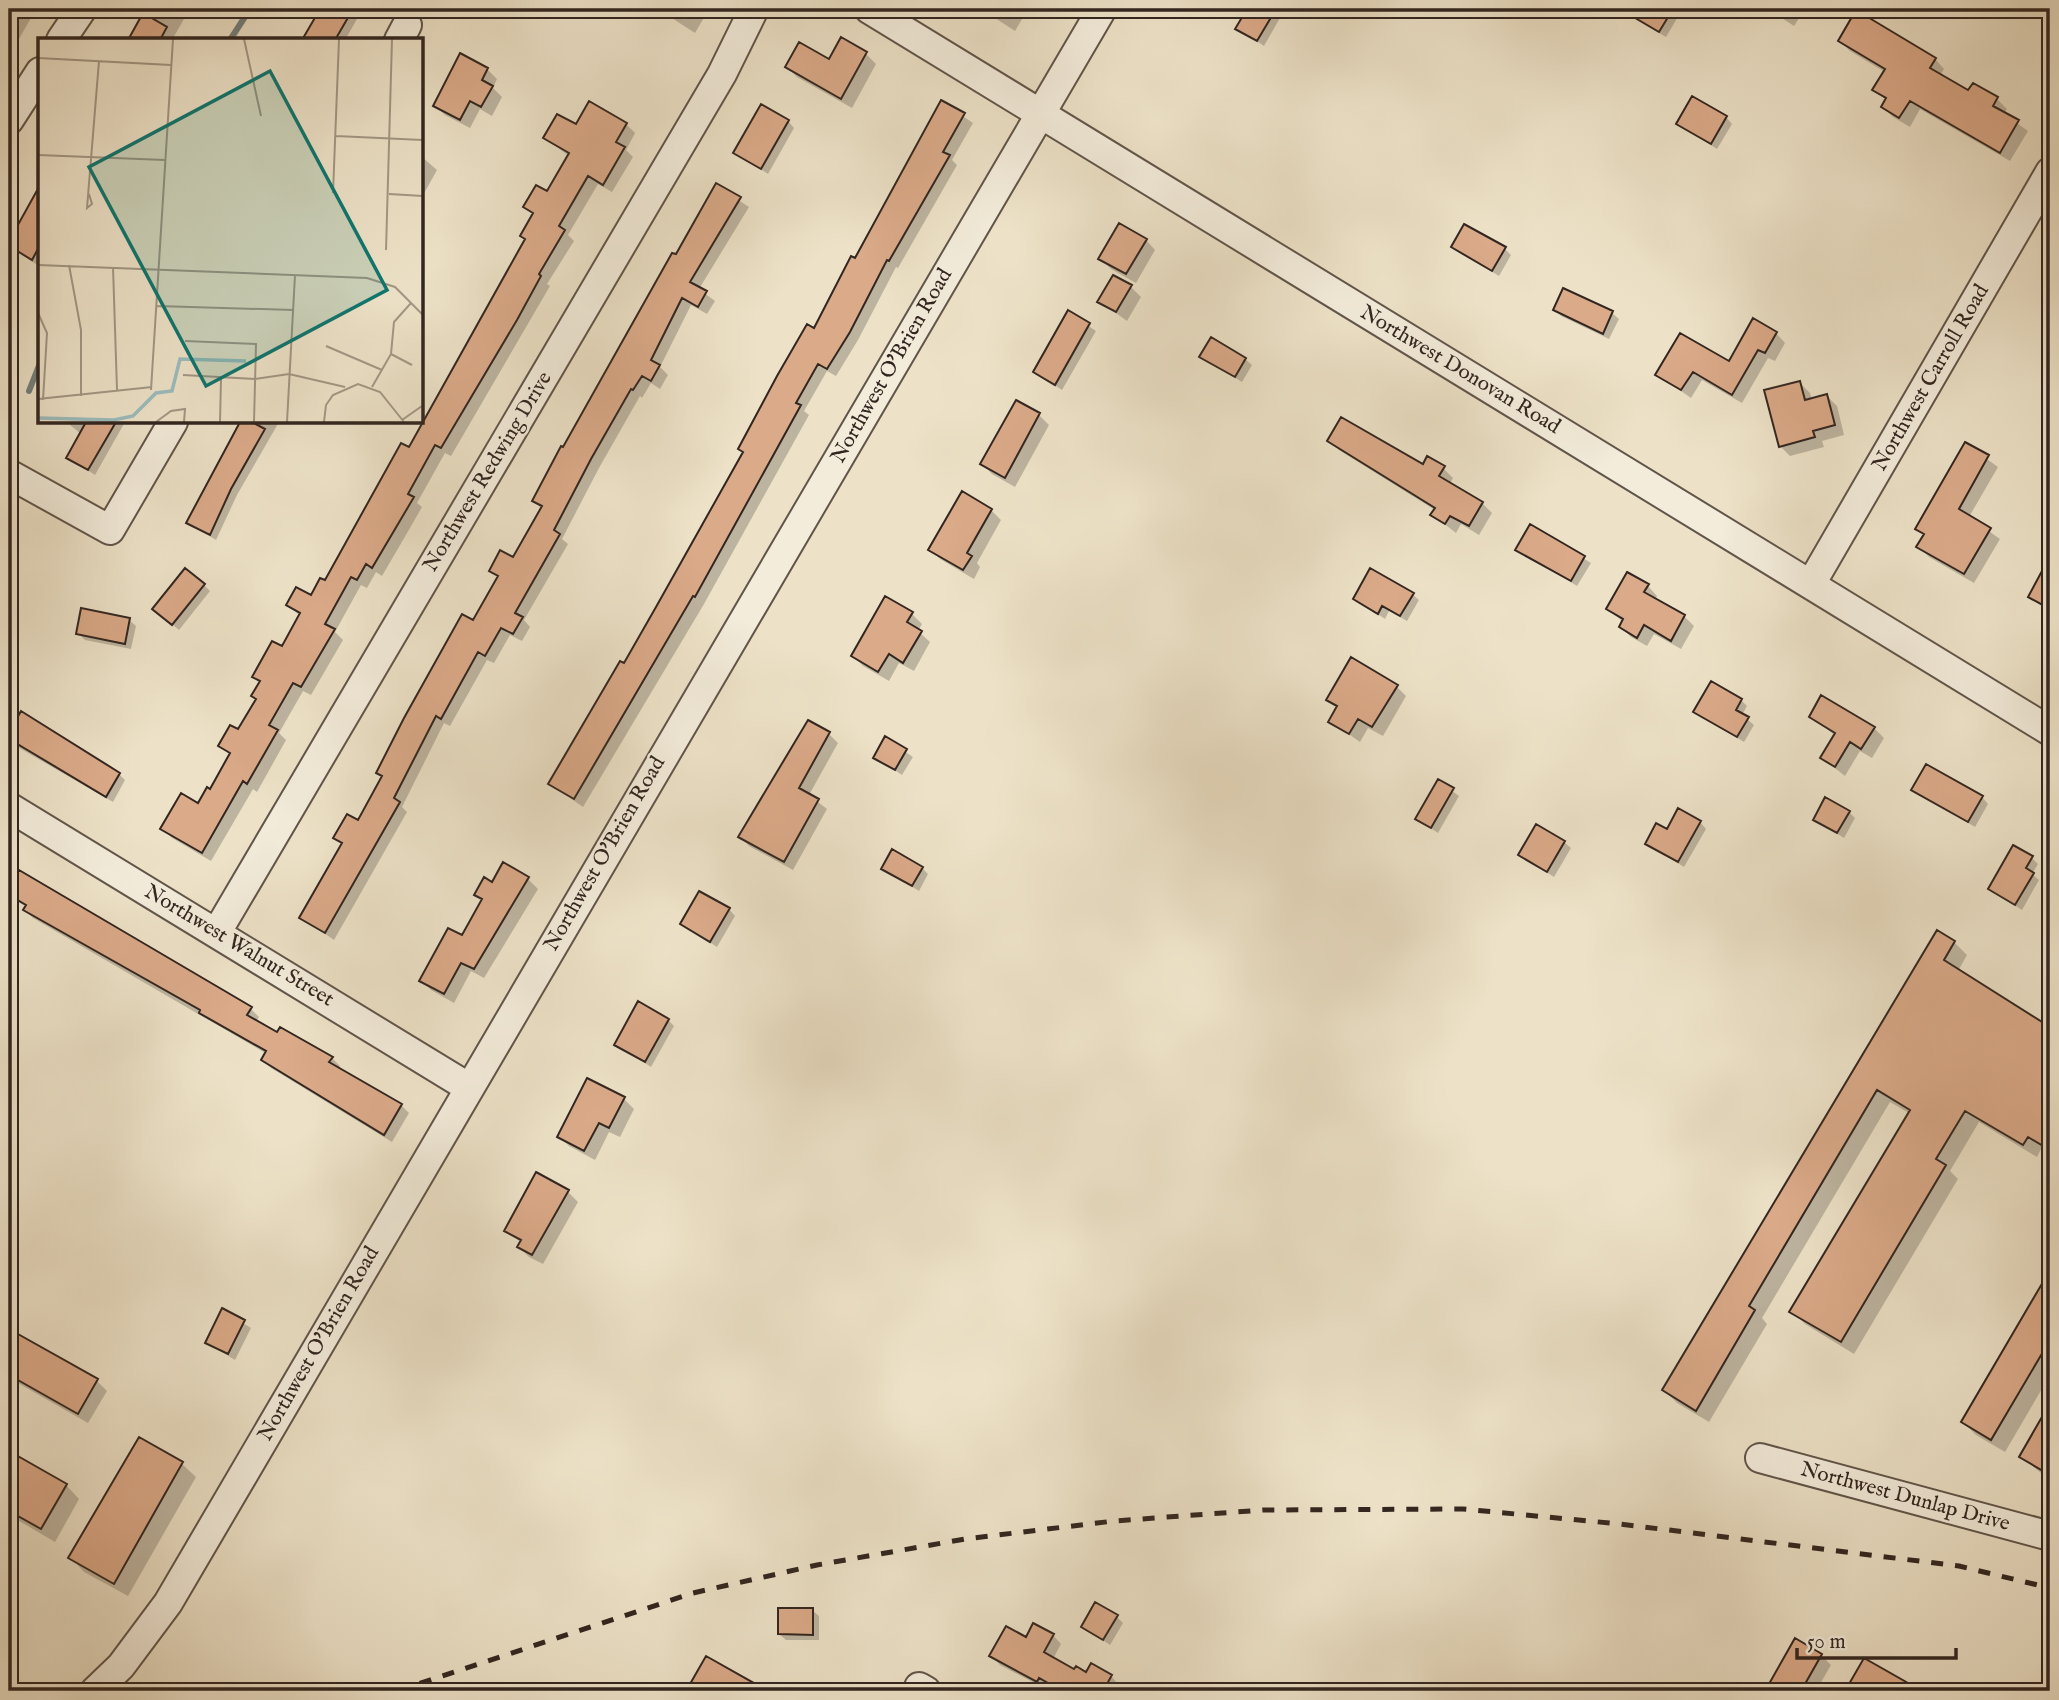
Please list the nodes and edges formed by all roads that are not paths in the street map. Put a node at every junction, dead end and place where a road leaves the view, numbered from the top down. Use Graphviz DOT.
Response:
graph roads {
  1 [pos="82,9"];
  2 [pos="754,9"];
  3 [pos="869,9"];
  4 [pos="1102,9"];
  5 [pos="62,38"];
  6 [pos="38,75"];
  7 [pos="1040,115"];
  8 [pos="9,120"];
  9 [pos="2050,172"];
  10 [pos="172,424"];
  11 [pos="9,474"];
  12 [pos="1811,584"];
  13 [pos="2050,731"];
  14 [pos="9,807"];
  15 [pos="217,932"];
  16 [pos="468,1087"];
  17 [pos="1760,1458"];
  18 [pos="2050,1536"];
  19 [pos="95,1691"];
  1 -- 5 [label="street"];
  2 -- 15 [label="street, Northwest Redwing Drive"];
  3 -- 7 [label="street, Northwest Donovan Road"];
  4 -- 7 [label="street, Northwest O'Brien Road"];
  6 -- 8 [label="street"];
  7 -- 12 [label="street, Northwest Donovan Road"];
  7 -- 16 [label="street, Northwest O'Brien Road"];
  9 -- 12 [label="street, Northwest Carroll Road"];
  10 -- 11 [label="street"];
  12 -- 13 [label="street, Northwest Donovan Road"];
  14 -- 15 [label="street, Northwest Walnut Street"];
  15 -- 16 [label="street, Northwest Walnut Street"];
  16 -- 19 [label="street, Northwest O'Brien Road"];
  17 -- 18 [label="street, Northwest Dunlap Drive"];
}
